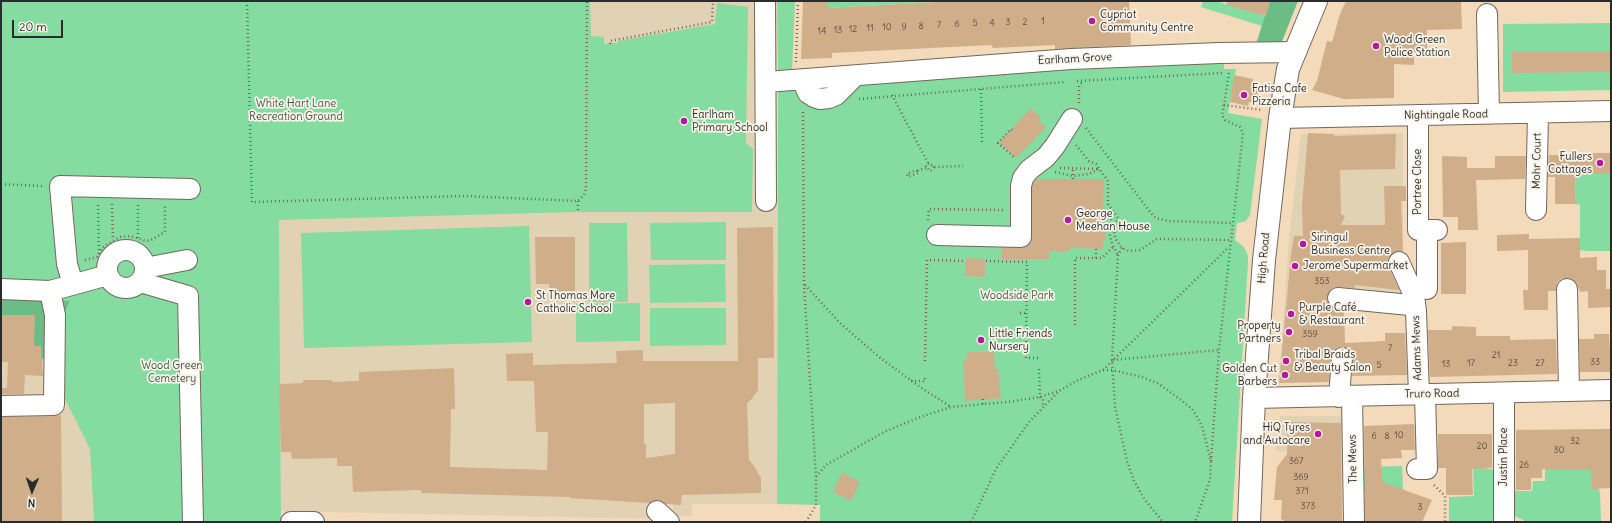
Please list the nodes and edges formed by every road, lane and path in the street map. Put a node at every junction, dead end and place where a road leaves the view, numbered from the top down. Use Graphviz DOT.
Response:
graph roads {
  1 [pos="248,1"];
  2 [pos="587,1"];
  3 [pos="713,1"];
  4 [pos="765,1"];
  5 [pos="798,1"];
  6 [pos="1316,1"];
  7 [pos="1487,14"];
  8 [pos="610,44"];
  9 [pos="1296,52"];
  10 [pos="785,81"];
  11 [pos="1076,81"];
  12 [pos="1083,81"];
  13 [pos="1066,82"];
  14 [pos="982,89"];
  15 [pos="892,96"];
  16 [pos="855,99"];
  17 [pos="1224,105"];
  18 [pos="804,110"];
  19 [pos="1611,111"];
  20 [pos="1538,113"];
  21 [pos="1273,114"];
  22 [pos="1489,114"];
  23 [pos="1418,115"];
  24 [pos="1078,117"];
  25 [pos="1012,130"];
  26 [pos="982,143"];
  27 [pos="1074,143"];
  28 [pos="928,163"];
  29 [pos="934,166"];
  30 [pos="964,166"];
  31 [pos="926,168"];
  32 [pos="1074,168"];
  33 [pos="1099,169"];
  34 [pos="917,171"];
  35 [pos="1022,176"];
  36 [pos="1073,177"];
  37 [pos="1,184"];
  38 [pos="60,186"];
  39 [pos="105,187"];
  40 [pos="138,188"];
  41 [pos="166,188"];
  42 [pos="190,189"];
  43 [pos="578,201"];
  44 [pos="766,201"];
  45 [pos="1536,210"];
  46 [pos="1113,211"];
  47 [pos="578,212"];
  48 [pos="1232,223"];
  49 [pos="1108,229"];
  50 [pos="1114,229"];
  51 [pos="1123,229"];
  52 [pos="937,235"];
  53 [pos="138,238"];
  54 [pos="113,240"];
  55 [pos="1230,240"];
  56 [pos="1113,247"];
  57 [pos="1229,247"];
  58 [pos="1096,248"];
  59 [pos="1122,248"];
  60 [pos="99,254"];
  61 [pos="1118,255"];
  62 [pos="1096,258"];
  63 [pos="187,260"];
  64 [pos="966,261"];
  65 [pos="986,261"];
  66 [pos="1399,262"];
  67 [pos="67,264"];
  68 [pos="108,275"];
  69 [pos="142,275"];
  70 [pos="73,284"];
  71 [pos="804,285"];
  72 [pos="1,289"];
  73 [pos="1426,289"];
  74 [pos="1567,289"];
  75 [pos="50,291"];
  76 [pos="1338,298"];
  77 [pos="1416,311"];
  78 [pos="1020,313"];
  79 [pos="1026,313"];
  80 [pos="1074,325"];
  81 [pos="1219,350"];
  82 [pos="1039,358"];
  83 [pos="1342,358"];
  84 [pos="1112,360"];
  85 [pos="925,361"];
  86 [pos="1039,368"];
  87 [pos="1103,370"];
  88 [pos="1112,370"];
  89 [pos="925,377"];
  90 [pos="911,381"];
  91 [pos="1611,390"];
  92 [pos="1059,391"];
  93 [pos="1569,391"];
  94 [pos="1504,393"];
  95 [pos="1422,394"];
  96 [pos="1346,396"];
  97 [pos="1040,397"];
  98 [pos="1254,398"];
  99 [pos="983,399"];
  100 [pos="983,405"];
  101 [pos="1,406"];
  102 [pos="951,407"];
  103 [pos="1043,408"];
  104 [pos="1211,461"];
  105 [pos="1422,469"];
  106 [pos="816,477"];
  107 [pos="193,522"];
  108 [pos="291,522"];
  109 [pos="314,522"];
  110 [pos="806,522"];
  111 [pos="971,522"];
  112 [pos="1163,522"];
  113 [pos="1195,522"];
  114 [pos="1249,522"];
  115 [pos="1354,522"];
  116 [pos="1445,522"];
  117 [pos="1504,522"];
  1 -- 43 [label="path"];
  2 -- 43 [label="path"];
  3 -- 8 [label="path"];
  4 -- 10 [label="street"];
  5 -- 10 [label="path"];
  6 -- 9 [label="main road, High Road"];
  7 -- 22 [label="street"];
  9 -- 10 [label="street, Earlham Grove"];
  9 -- 21 [label="main road, High Road"];
  10 -- 44 [label="street"];
  11 -- 12 [label="path"];
  12 -- 17 [label="path"];
  12 -- 24 [label="path"];
  13 -- 14 [label="path"];
  14 -- 15 [label="path"];
  14 -- 26 [label="path"];
  15 -- 16 [label="path"];
  15 -- 28 [label="path"];
  17 -- 21 [label="path"];
  17 -- 48 [label="path"];
  18 -- 71 [label="path"];
  19 -- 20 [label="street, Nightingale Road"];
  20 -- 22 [label="street, Nightingale Road"];
  20 -- 45 [label="street, Mohr Court"];
  21 -- 23 [label="street, Nightingale Road"];
  21 -- 98 [label="main road, High Road"];
  22 -- 23 [label="street, Nightingale Road"];
  23 -- 73 [label="street, Portree Close"];
  24 -- 35 [label="street"];
  24 -- 48 [label="path"];
  25 -- 35 [label="path"];
  27 -- 33 [label="path"];
  28 -- 29 [label="path"];
  28 -- 31 [label="path"];
  29 -- 30 [label="path"];
  29 -- 31 [label="path"];
  31 -- 34 [label="path"];
  32 -- 33 [label="path"];
  32 -- 36 [label="path"];
  32 -- 36 [label="path"];
  33 -- 36 [label="path"];
  33 -- 46 [label="path"];
  35 -- 52 [label="street"];
  37 -- 38 [label="path"];
  38 -- 39 [label="street"];
  38 -- 67 [label="street"];
  39 -- 40 [label="street"];
  39 -- 54 [label="path"];
  39 -- 60 [label="path"];
  40 -- 41 [label="street"];
  40 -- 53 [label="path"];
  41 -- 42 [label="street"];
  41 -- 53 [label="path"];
  43 -- 47 [label="path"];
  46 -- 49 [label="path"];
  46 -- 50 [label="path"];
  48 -- 55 [label="path"];
  49 -- 50 [label="path"];
  49 -- 56 [label="path"];
  50 -- 51 [label="path"];
  50 -- 59 [label="path"];
  53 -- 54 [label="path"];
  54 -- 60 [label="path"];
  55 -- 57 [label="path"];
  55 -- 59 [label="path"];
  56 -- 61 [label="path"];
  56 -- 62 [label="path"];
  57 -- 81 [label="path"];
  57 -- 84 [label="path"];
  58 -- 62 [label="path"];
  59 -- 61 [label="path"];
  60 -- 67 [label="path"];
  61 -- 84 [label="path"];
  62 -- 80 [label="path"];
  63 -- 69 [label="street"];
  64 -- 85 [label="path"];
  65 -- 79 [label="path"];
  66 -- 77 [label="street"];
  67 -- 70 [label="street"];
  68 -- 69 [label="street"];
  68 -- 69 [label="street"];
  68 -- 70 [label="street"];
  69 -- 107 [label="street"];
  70 -- 75 [label="street"];
  71 -- 90 [label="path"];
  71 -- 106 [label="path"];
  72 -- 75 [label="street"];
  74 -- 93 [label="street"];
  75 -- 101 [label="street"];
  76 -- 77 [label="street, Adams Mews"];
  77 -- 95 [label="street, Adams Mews"];
  78 -- 79 [label="path"];
  79 -- 82 [label="path"];
  81 -- 84 [label="path"];
  81 -- 104 [label="path"];
  83 -- 96 [label="street, The Mews"];
  84 -- 87 [label="path"];
  84 -- 88 [label="path"];
  86 -- 97 [label="path"];
  87 -- 88 [label="path"];
  87 -- 92 [label="path"];
  88 -- 104 [label="path"];
  88 -- 112 [label="path"];
  89 -- 90 [label="path"];
  90 -- 102 [label="path"];
  91 -- 93 [label="street, Truro Road"];
  92 -- 97 [label="path"];
  92 -- 103 [label="path"];
  93 -- 94 [label="street, Truro Road"];
  94 -- 95 [label="street, Truro Road"];
  94 -- 117 [label="street, Justin Place"];
  95 -- 96 [label="street, Truro Road"];
  95 -- 105 [label="street, Adams Mews"];
  96 -- 98 [label="street, Truro Road"];
  96 -- 115 [label="street, The Mews"];
  97 -- 100 [label="path"];
  97 -- 103 [label="path"];
  98 -- 114 [label="main road, High Road"];
  99 -- 100 [label="path"];
  100 -- 102 [label="path"];
  102 -- 106 [label="path"];
  103 -- 111 [label="path"];
  104 -- 113 [label="path"];
  105 -- 116 [label="path"];
  106 -- 110 [label="path"];
  108 -- 109 [label="street"];
}
